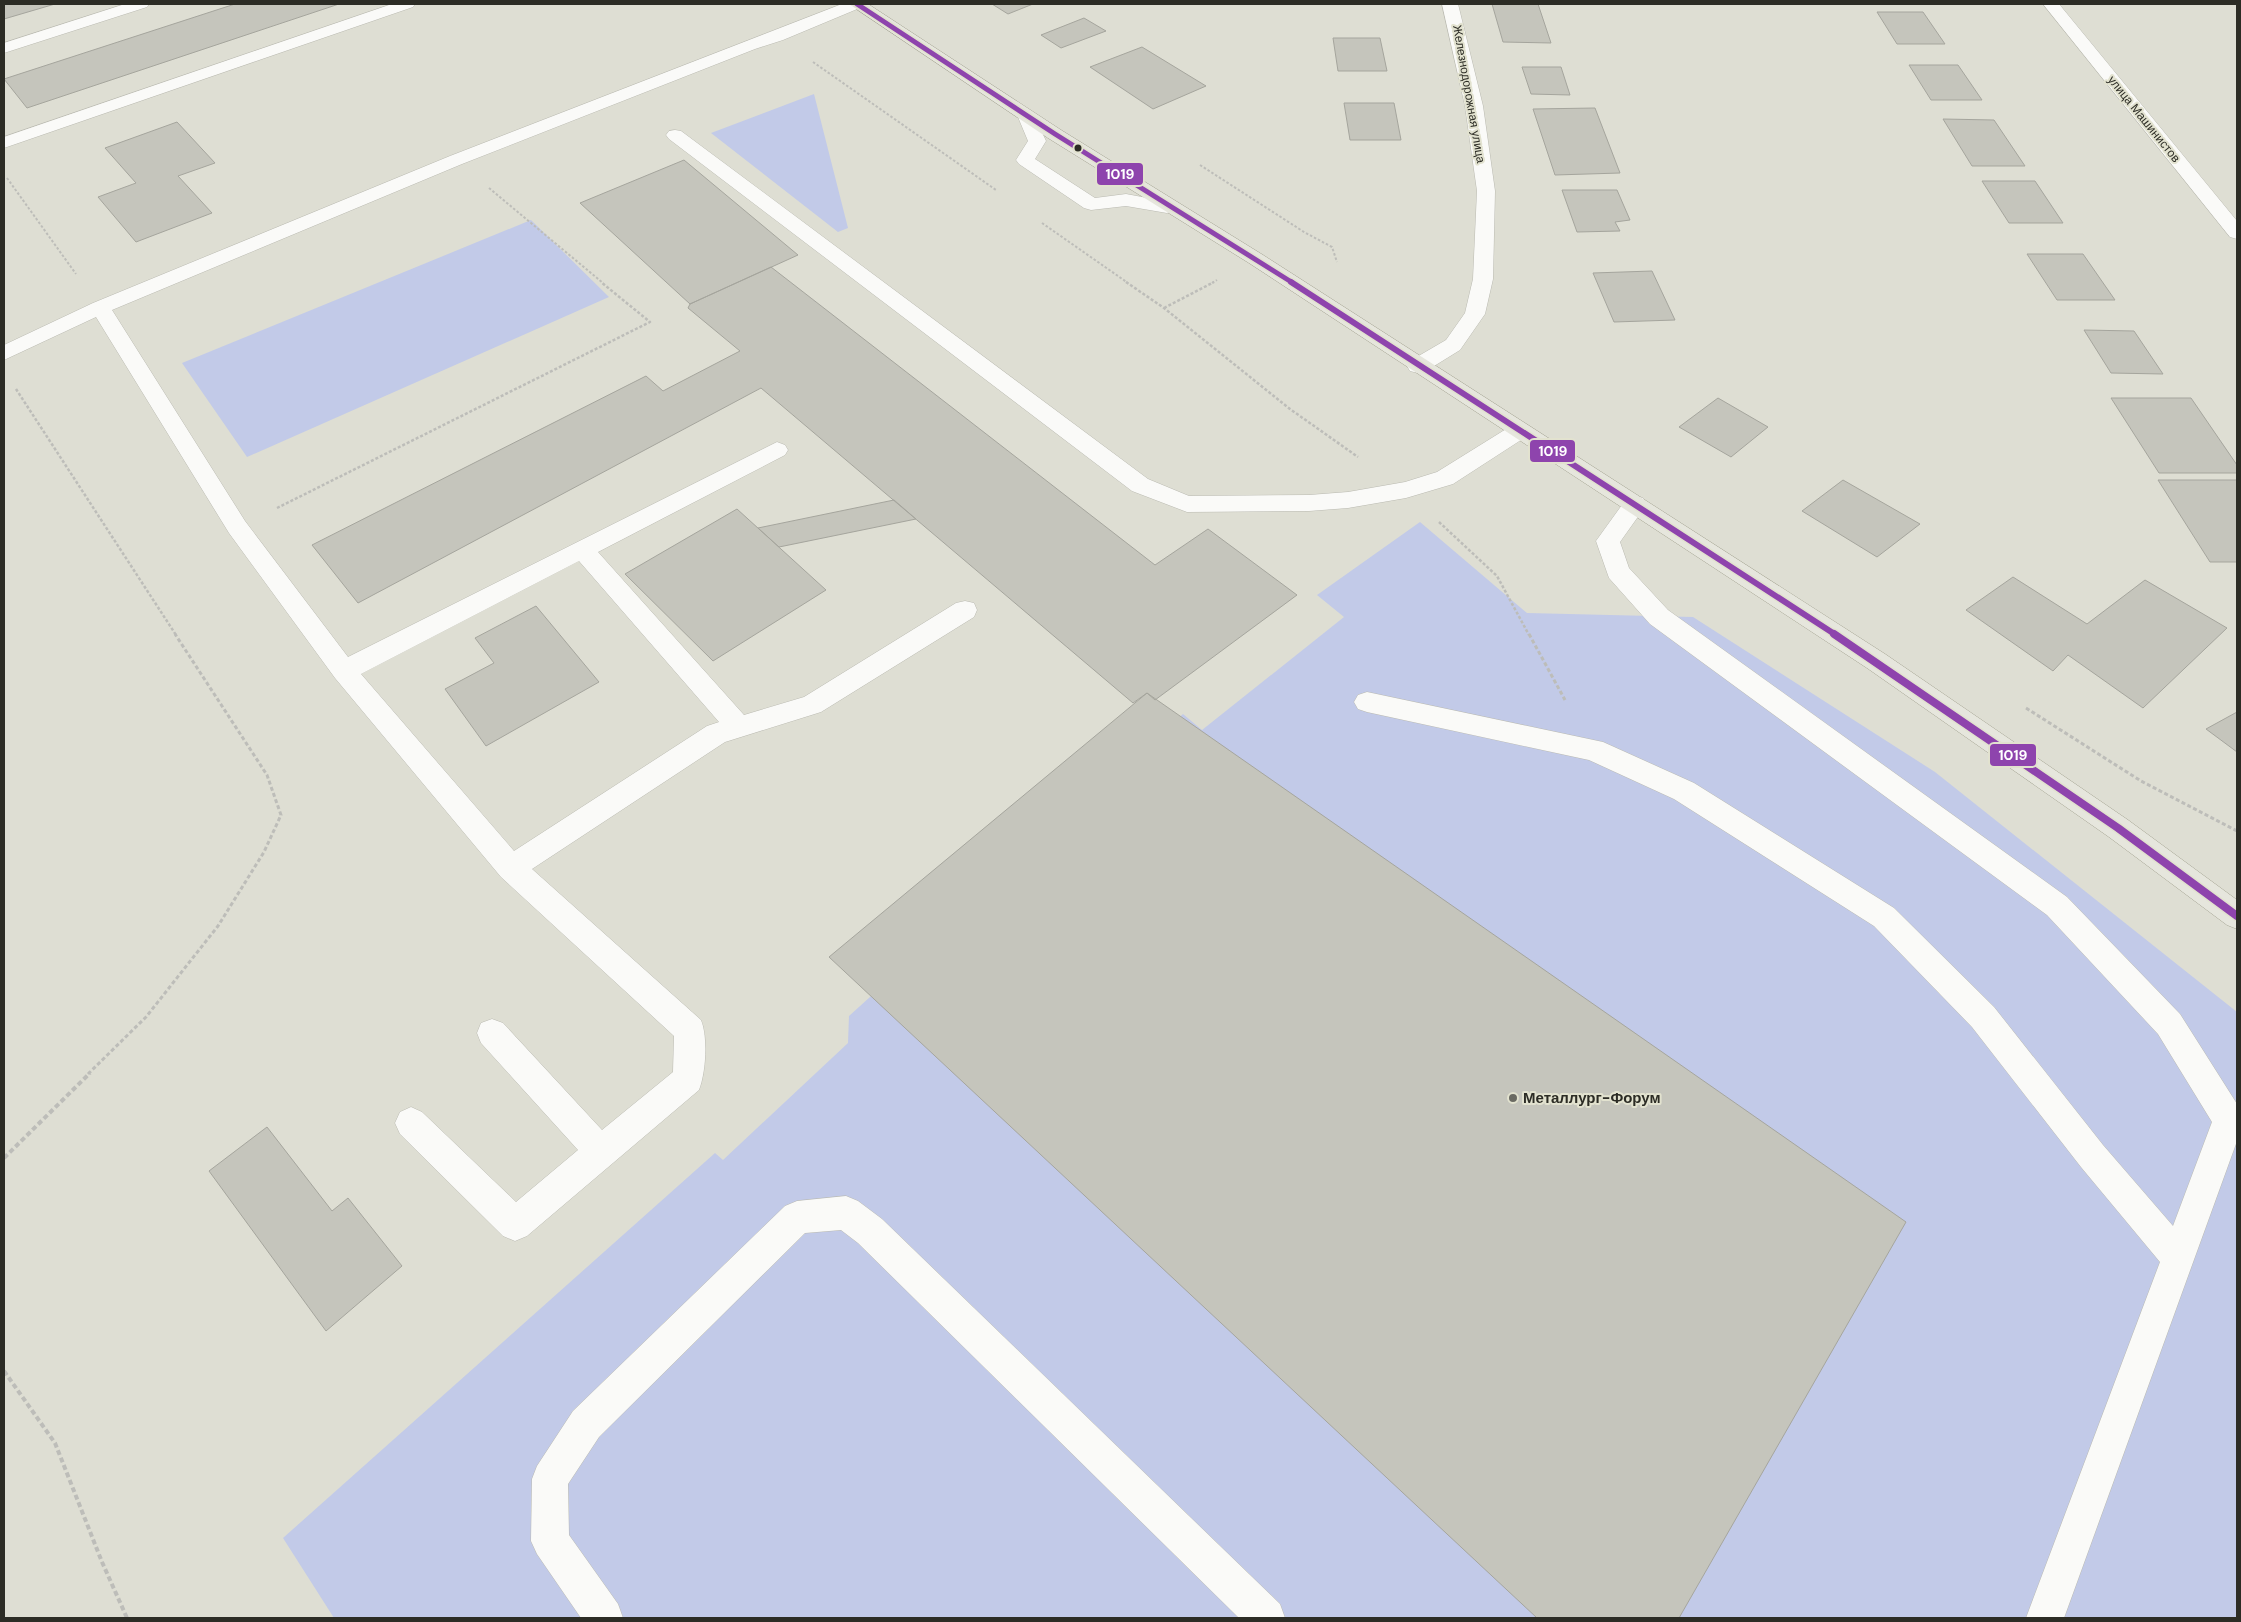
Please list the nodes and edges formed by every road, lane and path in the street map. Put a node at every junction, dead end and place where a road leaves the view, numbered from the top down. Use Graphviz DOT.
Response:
graph roads {
  1 [pos="141,4"];
  2 [pos="407,4"];
  3 [pos="856,4"];
  4 [pos="1450,4"];
  5 [pos="2051,4"];
  6 [pos="777,36"];
  7 [pos="4,48"];
  8 [pos="1027,117"];
  9 [pos="675,135"];
  10 [pos="4,143"];
  11 [pos="456,160"];
  12 [pos="4,173"];
  13 [pos="1003,195"];
  14 [pos="1168,207"];
  15 [pos="1035,217"];
  16 [pos="2237,233"];
  17 [pos="100,307"];
  18 [pos="1164,308"];
  19 [pos="4,353"];
  20 [pos="1418,366"];
  21 [pos="14,387"];
  22 [pos="1519,431"];
  23 [pos="777,450"];
  24 [pos="1635,504"];
  25 [pos="237,528"];
  26 [pos="583,550"];
  27 [pos="965,610"];
  28 [pos="344,671"];
  29 [pos="1367,702"];
  30 [pos="740,727"];
  31 [pos="511,868"];
  32 [pos="2237,916"];
  33 [pos="492,1033"];
  34 [pos="412,1123"];
  35 [pos="601,1152"];
  36 [pos="4,1158"];
  37 [pos="2178,1258"];
  38 [pos="4,1371"];
  39 [pos="127,1618"];
  40 [pos="604,1618"];
  41 [pos="1266,1618"];
  42 [pos="2045,1618"];
  1 -- 7 [label="street"];
  2 -- 10 [label="street"];
  3 -- 6 [label="street"];
  3 -- 8 [label="main road"];
  4 -- 20 [label="street, Железнодорожная улица"];
  5 -- 16 [label="street, улица Машинистов"];
  6 -- 11 [label="street"];
  6 -- 13 [label="path"];
  8 -- 14 [label="main road"];
  8 -- 14 [label="street"];
  9 -- 22 [label="street"];
  11 -- 17 [label="street"];
  11 -- 25 [label="path"];
  12 -- 17 [label="path"];
  14 -- 20 [label="main road"];
  15 -- 18 [label="path"];
  17 -- 19 [label="street"];
  17 -- 25 [label="street"];
  20 -- 22 [label="main road"];
  21 -- 36 [label="path"];
  22 -- 24 [label="main road"];
  23 -- 26 [label="street"];
  24 -- 32 [label="main road"];
  24 -- 37 [label="street"];
  25 -- 28 [label="street"];
  26 -- 28 [label="street"];
  26 -- 30 [label="street"];
  27 -- 30 [label="street"];
  28 -- 31 [label="street"];
  29 -- 37 [label="street"];
  30 -- 31 [label="street"];
  31 -- 35 [label="street"];
  33 -- 35 [label="street"];
  34 -- 35 [label="street"];
  37 -- 42 [label="street"];
  38 -- 39 [label="path"];
  40 -- 41 [label="street"];
}
